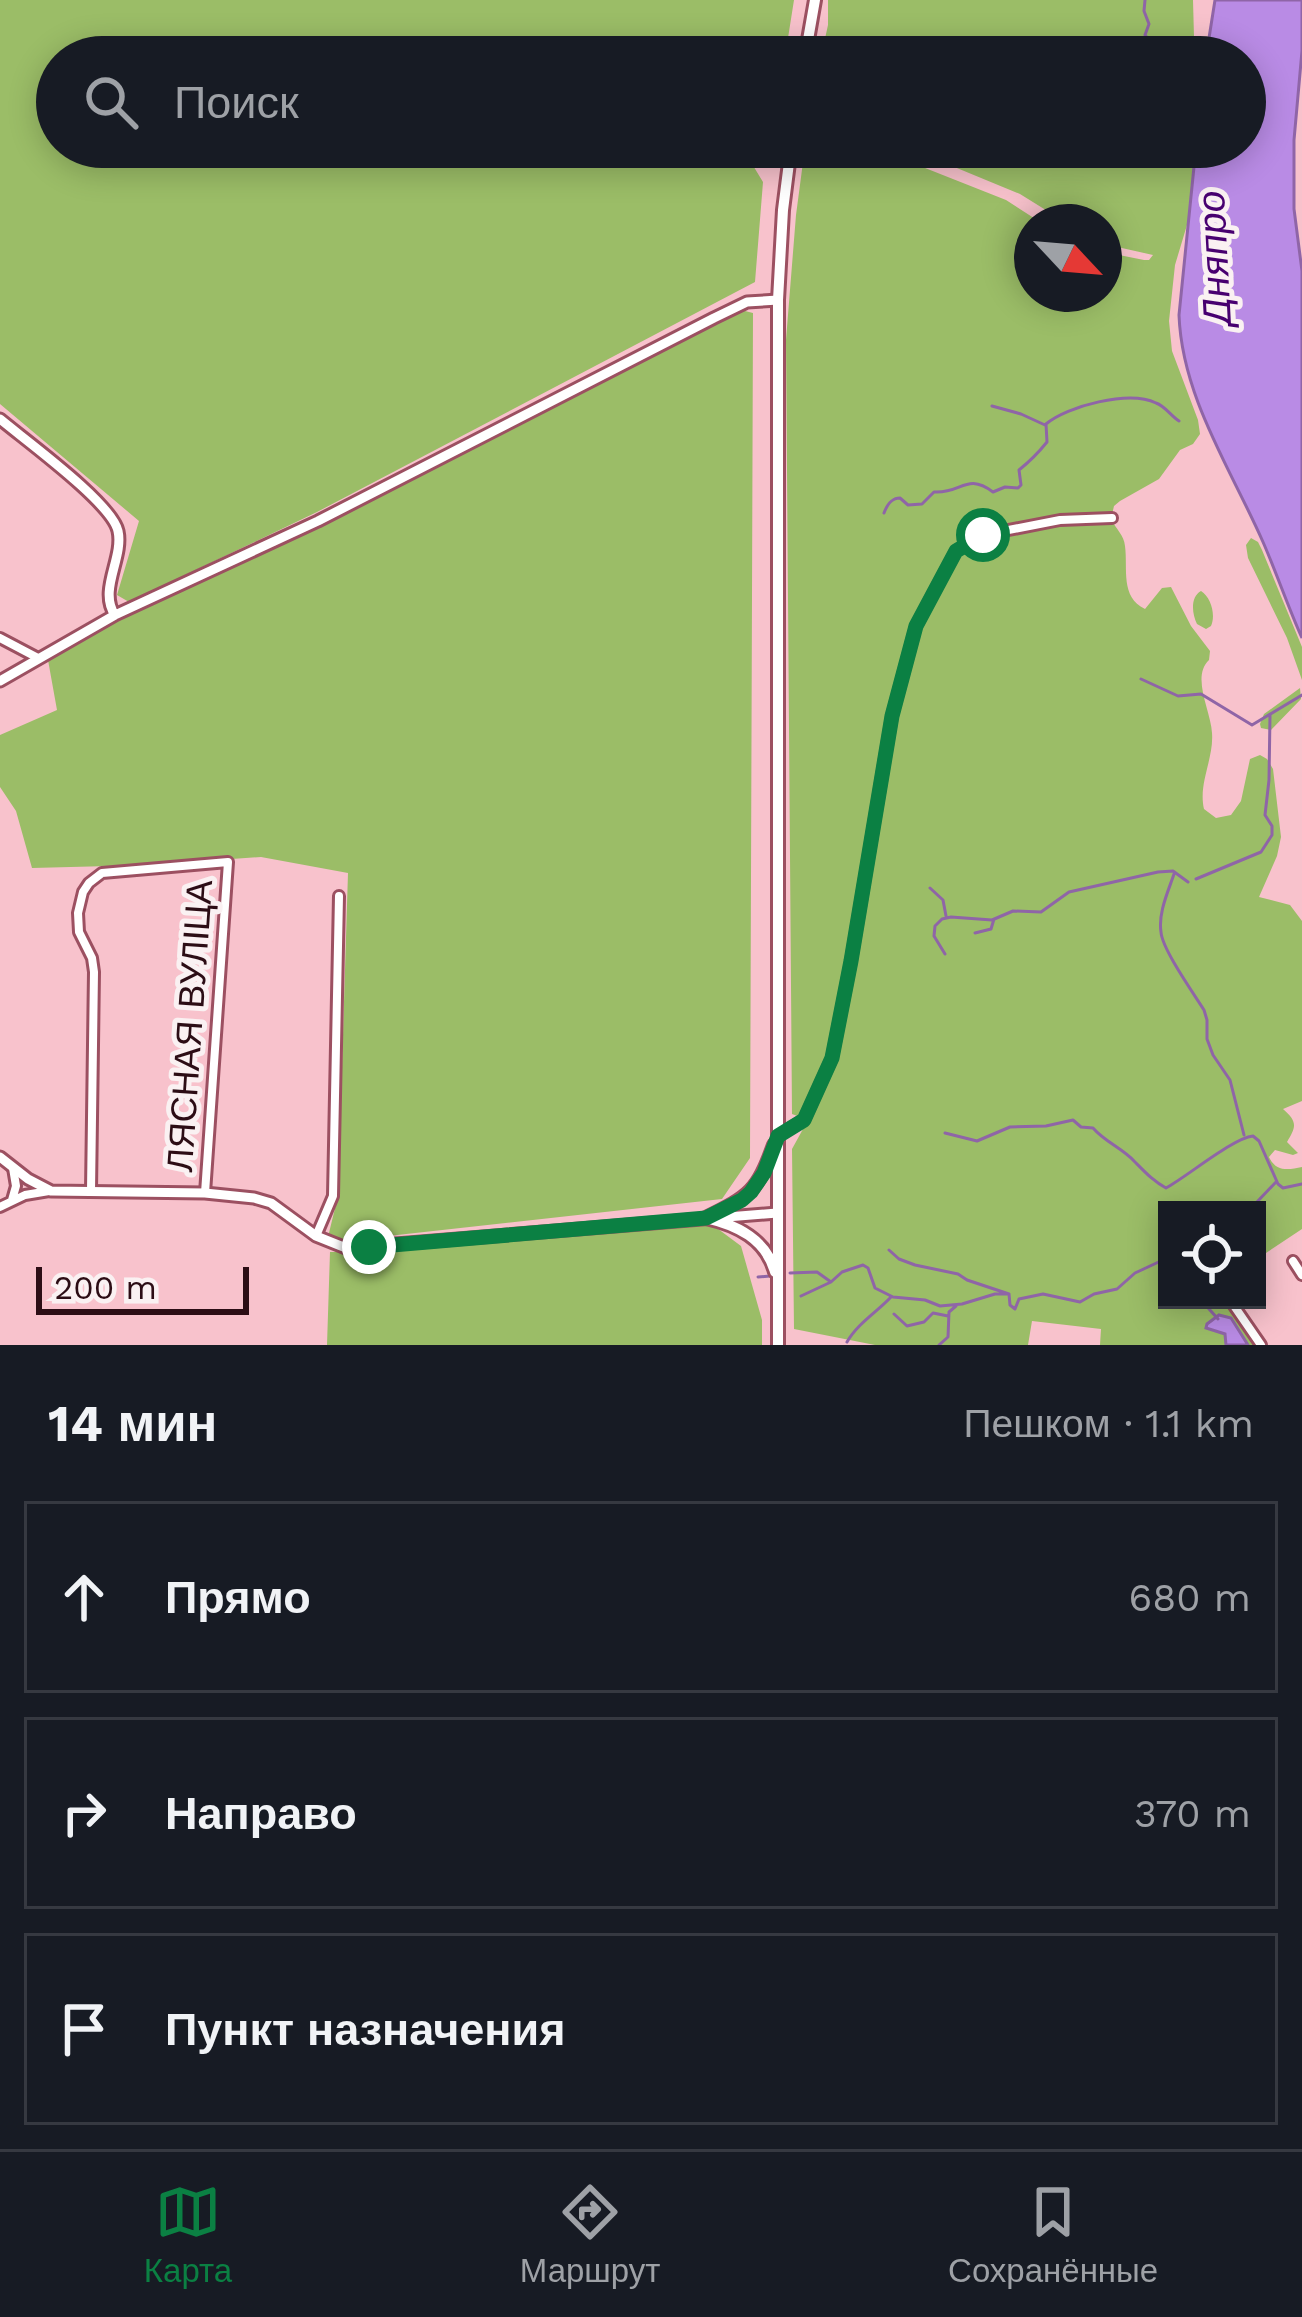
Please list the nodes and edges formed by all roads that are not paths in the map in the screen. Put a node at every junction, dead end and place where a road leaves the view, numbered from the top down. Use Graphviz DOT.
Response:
graph roads {
  1 [pos="815,0"];
  2 [pos="809,36"];
  3 [pos="788,168"];
  4 [pos="778,300"];
  5 [pos="0,419"];
  6 [pos="1112,518"];
  7 [pos="115,615"];
  8 [pos="0,638"];
  9 [pos="38,658"];
  10 [pos="0,681"];
  11 [pos="339,896"];
  12 [pos="778,1136"];
  13 [pos="0,1157"];
  14 [pos="13,1167"];
  15 [pos="51,1191"];
  16 [pos="91,1191"];
  17 [pos="205,1193"];
  18 [pos="12,1201"];
  19 [pos="0,1207"];
  20 [pos="777,1213"];
  21 [pos="706,1218"];
  22 [pos="316,1236"];
  23 [pos="1293,1262"];
  24 [pos="1302,1275"];
  25 [pos="777,1282"];
  26 [pos="1236,1309"];
  27 [pos="778,1345"];
  28 [pos="1261,1345"];
  1 -- 2 [label="main road"];
  3 -- 4 [label="main road"];
  4 -- 7 [label="street"];
  4 -- 12 [label="main road"];
  5 -- 7 [label="street"];
  6 -- 12 [label="street"];
  7 -- 9 [label="street"];
  8 -- 9 [label="street"];
  9 -- 10 [label="street"];
  11 -- 22 [label="street"];
  12 -- 20 [label="main road"];
  12 -- 21 [label="main road"];
  13 -- 14 [label="street"];
  14 -- 15 [label="street"];
  14 -- 18 [label="street"];
  15 -- 16 [label="street"];
  15 -- 18 [label="street"];
  16 -- 17 [label="street"];
  16 -- 17 [label="street, ЛЯСНАЯ ВУЛІЦА"];
  17 -- 22 [label="street"];
  18 -- 19 [label="street"];
  20 -- 21 [label="street"];
  20 -- 25 [label="main road"];
  21 -- 22 [label="street"];
  21 -- 25 [label="main road"];
  23 -- 24 [label="street"];
  25 -- 27 [label="main road"];
  26 -- 28 [label="street"];
}
